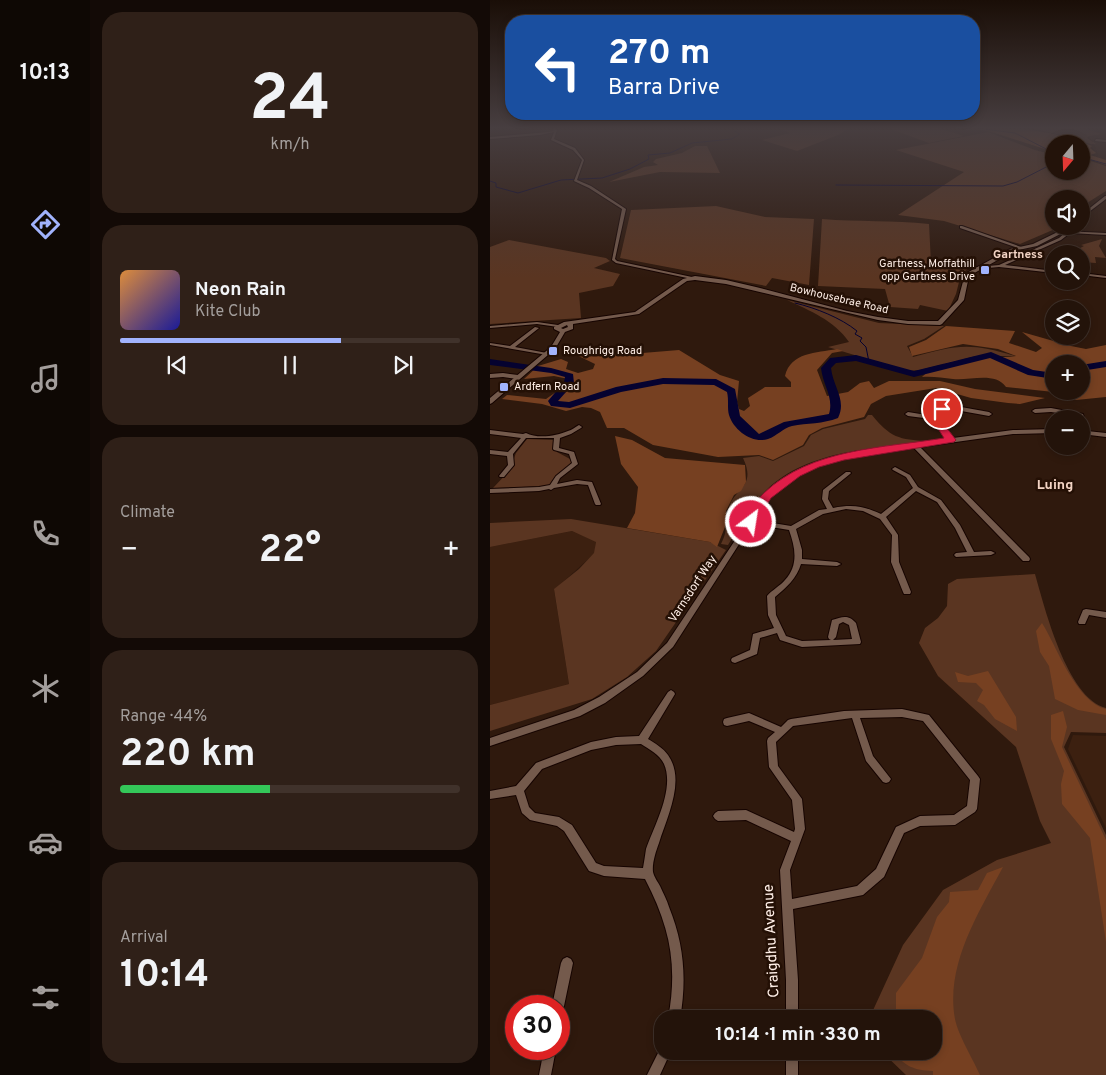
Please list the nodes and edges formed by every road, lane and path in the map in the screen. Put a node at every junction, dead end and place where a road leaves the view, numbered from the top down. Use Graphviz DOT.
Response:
graph roads {
  1 [pos="574,178"];
  2 [pos="1106,197"];
  3 [pos="1090,210"];
  4 [pos="961,227"];
  5 [pos="1090,233"];
  6 [pos="1106,234"];
  7 [pos="1058,235"];
  8 [pos="1063,235"];
  9 [pos="1022,248"];
  10 [pos="985,263"];
  11 [pos="1000,266"];
  12 [pos="977,268"];
  13 [pos="1045,271"];
  14 [pos="1090,275"];
  15 [pos="1106,277"];
  16 [pos="691,278"];
  17 [pos="490,327"];
  18 [pos="537,328"];
  19 [pos="560,328"];
  20 [pos="528,334"];
  21 [pos="535,336"];
  22 [pos="490,344"];
  23 [pos="511,348"];
  24 [pos="545,354"];
  25 [pos="520,375"];
  26 [pos="490,376"];
  27 [pos="490,402"];
  28 [pos="940,402"];
  29 [pos="943,408"];
  30 [pos="1045,410"];
  31 [pos="1035,411"];
  32 [pos="908,414"];
  33 [pos="989,414"];
  34 [pos="940,418"];
  35 [pos="579,427"];
  36 [pos="1045,431"];
  37 [pos="490,432"];
  38 [pos="1090,433"];
  39 [pos="1106,434"];
  40 [pos="526,435"];
  41 [pos="556,437"];
  42 [pos="951,440"];
  43 [pos="916,446"];
  44 [pos="490,452"];
  45 [pos="510,454"];
  46 [pos="894,469"];
  47 [pos="848,474"];
  48 [pos="502,476"];
  49 [pos="551,488"];
  50 [pos="916,488"];
  51 [pos="490,491"];
  52 [pos="598,504"];
  53 [pos="830,509"];
  54 [pos="882,517"];
  55 [pos="751,522"];
  56 [pos="792,528"];
  57 [pos="991,553"];
  58 [pos="972,554"];
  59 [pos="958,555"];
  60 [pos="1026,559"];
  61 [pos="799,561"];
  62 [pos="837,564"];
  63 [pos="907,592"];
  64 [pos="1106,615"];
  65 [pos="1082,622"];
  66 [pos="779,629"];
  67 [pos="832,637"];
  68 [pos="735,660"];
  69 [pos="671,694"];
  70 [pos="855,715"];
  71 [pos="727,722"];
  72 [pos="782,731"];
  73 [pos="642,740"];
  74 [pos="490,742"];
  75 [pos="886,779"];
  76 [pos="519,790"];
  77 [pos="490,795"];
  78 [pos="718,816"];
  79 [pos="796,838"];
  80 [pos="648,874"];
  81 [pos="788,905"];
  82 [pos="567,963"];
  83 [pos="560,995"];
  84 [pos="675,1010"];
  85 [pos="792,1010"];
  86 [pos="548,1060"];
  87 [pos="660,1060"];
  88 [pos="792,1060"];
  89 [pos="545,1075"];
  90 [pos="653,1075"];
  91 [pos="792,1075"];
  1 -- 16 [label="street"];
  2 -- 3 [label="street"];
  4 -- 9 [label="street"];
  5 -- 6 [label="street"];
  7 -- 9 [label="street, Bowhousebrae Road"];
  8 -- 11 [label="street"];
  9 -- 10 [label="street, Bowhousebrae Road"];
  10 -- 11 [label="street"];
  10 -- 12 [label="street, Bowhousebrae Road"];
  11 -- 12 [label="street"];
  11 -- 13 [label="street"];
  12 -- 16 [label="street, Bowhousebrae Road"];
  14 -- 15 [label="street"];
  16 -- 19 [label="street"];
  17 -- 19 [label="street"];
  18 -- 20 [label="street"];
  19 -- 24 [label="street"];
  20 -- 21 [label="street"];
  20 -- 23 [label="street"];
  22 -- 23 [label="street"];
  23 -- 24 [label="street"];
  24 -- 25 [label="street"];
  25 -- 26 [label="street"];
  25 -- 27 [label="street"];
  28 -- 29 [label="street"];
  29 -- 33 [label="street"];
  29 -- 34 [label="street"];
  30 -- 31 [label="street"];
  32 -- 34 [label="street"];
  34 -- 42 [label="street"];
  35 -- 41 [label="street"];
  36 -- 42 [label="street, Varnsdorf Way"];
  37 -- 40 [label="street"];
  38 -- 39 [label="street"];
  40 -- 41 [label="street"];
  40 -- 45 [label="street"];
  41 -- 49 [label="street"];
  42 -- 43 [label="street, Varnsdorf Way"];
  43 -- 55 [label="street, Varnsdorf Way"];
  43 -- 60 [label="street"];
  44 -- 45 [label="street"];
  45 -- 48 [label="street"];
  46 -- 50 [label="street"];
  47 -- 53 [label="street"];
  49 -- 51 [label="street"];
  49 -- 52 [label="street"];
  50 -- 54 [label="street"];
  50 -- 58 [label="street"];
  53 -- 54 [label="street"];
  53 -- 56 [label="street"];
  54 -- 63 [label="street"];
  55 -- 56 [label="street"];
  55 -- 74 [label="street, Varnsdorf Way"];
  56 -- 61 [label="street"];
  57 -- 58 [label="street"];
  58 -- 59 [label="street"];
  61 -- 62 [label="street"];
  61 -- 66 [label="street"];
  64 -- 65 [label="street"];
  66 -- 67 [label="street"];
  66 -- 68 [label="street"];
  69 -- 73 [label="street"];
  70 -- 72 [label="street"];
  70 -- 75 [label="street"];
  70 -- 81 [label="street"];
  71 -- 72 [label="street"];
  72 -- 79 [label="street, Craigdhu Avenue"];
  73 -- 76 [label="street"];
  73 -- 80 [label="street"];
  76 -- 77 [label="street"];
  76 -- 80 [label="street"];
  78 -- 79 [label="street"];
  79 -- 81 [label="street, Craigdhu Avenue"];
  80 -- 84 [label="street"];
  81 -- 85 [label="street, Craigdhu Avenue"];
  82 -- 83 [label="street"];
  86 -- 89 [label="street"];
  87 -- 90 [label="street"];
  88 -- 91 [label="street"];
}
